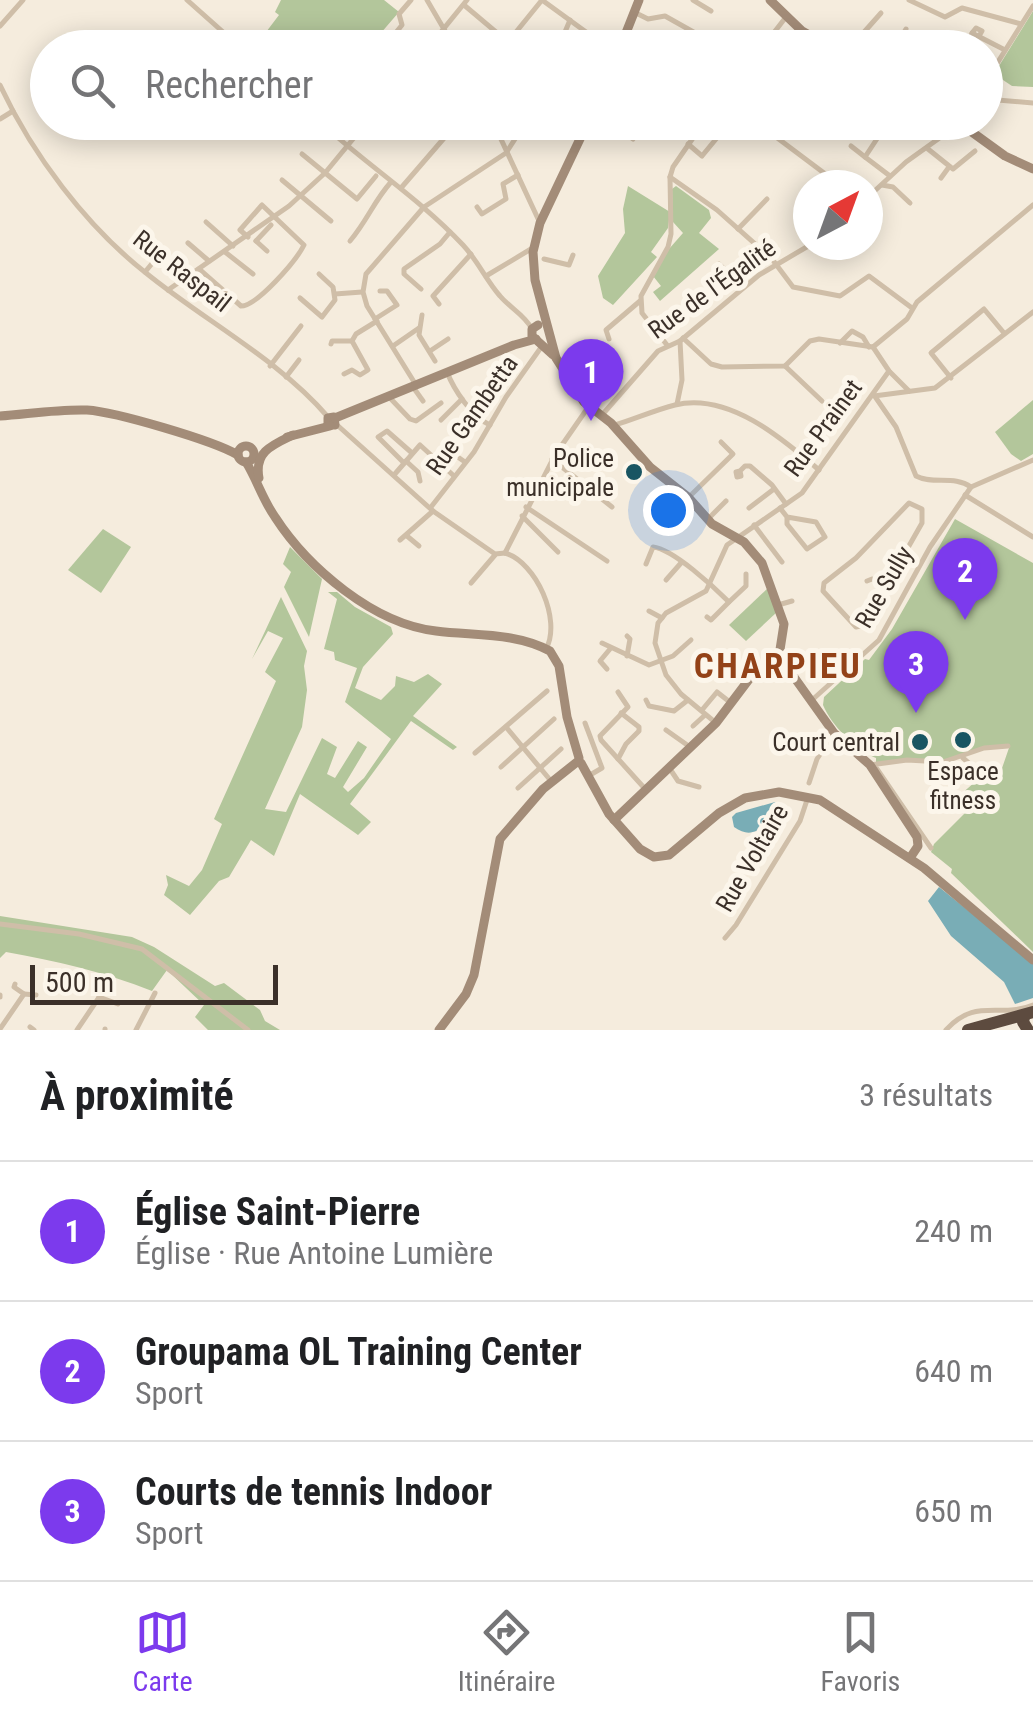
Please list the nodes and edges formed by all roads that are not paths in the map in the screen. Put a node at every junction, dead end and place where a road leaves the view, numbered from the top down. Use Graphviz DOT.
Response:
graph roads {
  1 [pos="23,0"];
  2 [pos="187,0"];
  3 [pos="411,0"];
  4 [pos="427,0"];
  5 [pos="542,0"];
  6 [pos="639,0"];
  7 [pos="693,0"];
  8 [pos="770,0"];
  9 [pos="909,0"];
  10 [pos="466,2"];
  11 [pos="1033,6"];
  12 [pos="711,11"];
  13 [pos="634,12"];
  14 [pos="880,13"];
  15 [pos="786,16"];
  16 [pos="570,20"];
  17 [pos="1022,24"];
  18 [pos="0,26"];
  19 [pos="444,28"];
  20 [pos="221,30"];
  21 [pos="398,30"];
  22 [pos="492,30"];
  23 [pos="518,30"];
  24 [pos="565,30"];
  25 [pos="584,30"];
  26 [pos="627,30"];
  27 [pos="687,30"];
  28 [pos="776,30"];
  29 [pos="801,30"];
  30 [pos="865,30"];
  31 [pos="1005,50"];
  32 [pos="1003,53"];
  33 [pos="0,85"];
  34 [pos="1003,100"];
  35 [pos="1033,103"];
  36 [pos="12,110"];
  37 [pos="0,120"];
  38 [pos="30,137"];
  39 [pos="32,140"];
  40 [pos="339,140"];
  41 [pos="352,140"];
  42 [pos="442,140"];
  43 [pos="502,140"];
  44 [pos="514,140"];
  45 [pos="579,140"];
  46 [pos="691,140"];
  47 [pos="715,140"];
  48 [pos="780,140"];
  49 [pos="876,140"];
  50 [pos="939,140"];
  51 [pos="984,140"];
  52 [pos="688,144"];
  53 [pos="850,146"];
  54 [pos="346,147"];
  55 [pos="928,149"];
  56 [pos="974,150"];
  57 [pos="507,151"];
  58 [pos="302,154"];
  59 [pos="865,157"];
  60 [pos="949,167"];
  61 [pos="1033,167"];
  62 [pos="820,170"];
  63 [pos="325,173"];
  64 [pos="518,175"];
  65 [pos="376,176"];
  66 [pos="890,176"];
  67 [pos="670,177"];
  68 [pos="941,178"];
  69 [pos="282,180"];
  70 [pos="390,182"];
  71 [pos="883,184"];
  72 [pos="883,185"];
  73 [pos="400,189"];
  74 [pos="301,196"];
  75 [pos="767,199"];
  76 [pos="910,203"];
  77 [pos="1033,205"];
  78 [pos="424,207"];
  79 [pos="477,208"];
  80 [pos="274,218"];
  81 [pos="331,221"];
  82 [pos="206,222"];
  83 [pos="540,223"];
  84 [pos="738,229"];
  85 [pos="450,232"];
  86 [pos="251,238"];
  87 [pos="350,241"];
  88 [pos="188,243"];
  89 [pos="232,246"];
  90 [pos="267,251"];
  91 [pos="225,252"];
  92 [pos="160,254"];
  93 [pos="471,254"];
  94 [pos="537,255"];
  95 [pos="574,255"];
  96 [pos="793,255"];
  97 [pos="210,262"];
  98 [pos="719,264"];
  99 [pos="777,264"];
  100 [pos="199,269"];
  101 [pos="144,272"];
  102 [pos="253,274"];
  103 [pos="319,274"];
  104 [pos="486,276"];
  105 [pos="743,287"];
  106 [pos="420,289"];
  107 [pos="168,290"];
  108 [pos="380,291"];
  109 [pos="363,292"];
  110 [pos="335,294"];
  111 [pos="300,298"];
  112 [pos="640,301"];
  113 [pos="438,304"];
  114 [pos="912,308"];
  115 [pos="1033,312"];
  116 [pos="422,315"];
  117 [pos="376,320"];
  118 [pos="301,326"];
  119 [pos="417,332"];
  120 [pos="538,332"];
  121 [pos="1004,333"];
  122 [pos="448,339"];
  123 [pos="610,339"];
  124 [pos="682,339"];
  125 [pos="352,341"];
  126 [pos="840,342"];
  127 [pos="331,344"];
  128 [pos="667,345"];
  129 [pos="392,346"];
  130 [pos="871,347"];
  131 [pos="429,351"];
  132 [pos="299,360"];
  133 [pos="434,361"];
  134 [pos="270,366"];
  135 [pos="785,366"];
  136 [pos="889,371"];
  137 [pos="447,372"];
  138 [pos="344,374"];
  139 [pos="285,378"];
  140 [pos="951,378"];
  141 [pos="414,386"];
  142 [pos="910,392"];
  143 [pos="389,396"];
  144 [pos="874,396"];
  145 [pos="462,399"];
  146 [pos="423,401"];
  147 [pos="822,401"];
  148 [pos="441,403"];
  149 [pos="677,404"];
  150 [pos="588,406"];
  151 [pos="602,414"];
  152 [pos="0,416"];
  153 [pos="441,420"];
  154 [pos="331,421"];
  155 [pos="490,425"];
  156 [pos="614,426"];
  157 [pos="289,436"];
  158 [pos="721,442"];
  159 [pos="412,453"];
  160 [pos="247,454"];
  161 [pos="442,457"];
  162 [pos="552,459"];
  163 [pos="1033,460"];
  164 [pos="405,462"];
  165 [pos="465,462"];
  166 [pos="819,470"];
  167 [pos="740,471"];
  168 [pos="394,475"];
  169 [pos="454,476"];
  170 [pos="420,481"];
  171 [pos="971,487"];
  172 [pos="774,489"];
  173 [pos="965,494"];
  174 [pos="688,497"];
  175 [pos="726,501"];
  176 [pos="783,506"];
  177 [pos="526,507"];
  178 [pos="612,508"];
  179 [pos="749,508"];
  180 [pos="432,509"];
  181 [pos="522,516"];
  182 [pos="787,517"];
  183 [pos="708,520"];
  184 [pos="277,521"];
  185 [pos="754,525"];
  186 [pos="407,536"];
  187 [pos="1033,537"];
  188 [pos="736,538"];
  189 [pos="400,540"];
  190 [pos="419,546"];
  191 [pos="558,552"];
  192 [pos="504,553"];
  193 [pos="496,554"];
  194 [pos="606,560"];
  195 [pos="680,562"];
  196 [pos="782,562"];
  197 [pos="646,564"];
  198 [pos="746,574"];
  199 [pos="666,580"];
  200 [pos="867,580"];
  201 [pos="471,583"];
  202 [pos="711,584"];
  203 [pos="885,586"];
  204 [pos="792,601"];
  205 [pos="729,602"];
  206 [pos="778,605"];
  207 [pos="649,611"];
  208 [pos="707,617"];
  209 [pos="662,618"];
  210 [pos="627,636"];
  211 [pos="691,640"];
  212 [pos="602,644"];
  213 [pos="611,648"];
  214 [pos="546,649"];
  215 [pos="718,652"];
  216 [pos="626,656"];
  217 [pos="779,656"];
  218 [pos="660,661"];
  219 [pos="607,669"];
  220 [pos="750,678"];
  221 [pos="548,691"];
  222 [pos="618,692"];
  223 [pos="646,700"];
  224 [pos="688,700"];
  225 [pos="812,700"];
  226 [pos="732,703"];
  227 [pos="703,713"];
  228 [pos="621,714"];
  229 [pos="554,720"];
  230 [pos="586,723"];
  231 [pos="716,724"];
  232 [pos="693,726"];
  233 [pos="506,728"];
  234 [pos="666,730"];
  235 [pos="834,733"];
  236 [pos="1008,746"];
  237 [pos="690,747"];
  238 [pos="523,748"];
  239 [pos="561,749"];
  240 [pos="476,754"];
  241 [pos="963,758"];
  242 [pos="618,759"];
  243 [pos="579,761"];
  244 [pos="870,765"];
  245 [pos="501,767"];
  246 [pos="540,768"];
  247 [pos="670,769"];
  248 [pos="978,770"];
  249 [pos="590,775"];
  250 [pos="550,781"];
  251 [pos="809,782"];
  252 [pos="699,787"];
  253 [pos="518,788"];
  254 [pos="647,791"];
  255 [pos="808,796"];
  256 [pos="614,820"];
  257 [pos="930,848"];
  258 [pos="910,858"];
  259 [pos="0,924"];
  260 [pos="725,938"];
  261 [pos="1033,960"];
  262 [pos="15,984"];
  263 [pos="104,990"];
  264 [pos="24,994"];
  265 [pos="156,994"];
  266 [pos="36,995"];
  267 [pos="98,997"];
  268 [pos="118,1004"];
  269 [pos="1030,1020"];
  270 [pos="2,1026"];
  271 [pos="10,1030"];
  272 [pos="76,1030"];
  273 [pos="136,1030"];
  274 [pos="248,1030"];
  275 [pos="439,1030"];
  276 [pos="946,1030"];
  277 [pos="968,1030"];
  278 [pos="982,1030"];
  279 [pos="992,1030"];
  1 -- 18 [label="street"];
  2 -- 20 [label="street"];
  3 -- 21 [label="street"];
  4 -- 19 [label="street"];
  5 -- 16 [label="street"];
  5 -- 23 [label="street"];
  6 -- 13 [label="street"];
  7 -- 12 [label="street"];
  8 -- 15 [label="street"];
  9 -- 17 [label="street"];
  10 -- 19 [label="street"];
  10 -- 22 [label="street"];
  11 -- 17 [label="street"];
  13 -- 26 [label="street"];
  13 -- 27 [label="street"];
  14 -- 30 [label="street"];
  15 -- 28 [label="street"];
  15 -- 29 [label="street"];
  16 -- 24 [label="street"];
  16 -- 25 [label="street"];
  17 -- 31 [label="street"];
  31 -- 32 [label="street"];
  33 -- 36 [label="street, Rue Raspail"];
  34 -- 35 [label="street"];
  36 -- 37 [label="street"];
  36 -- 38 [label="street, Rue Raspail"];
  39 -- 101 [label="street, Rue Raspail"];
  40 -- 54 [label="street"];
  41 -- 54 [label="street"];
  42 -- 73 [label="street"];
  43 -- 57 [label="street"];
  44 -- 57 [label="street"];
  45 -- 83 [label="street"];
  46 -- 52 [label="street"];
  47 -- 52 [label="street"];
  48 -- 62 [label="street"];
  49 -- 59 [label="street"];
  50 -- 55 [label="street"];
  51 -- 61 [label="street"];
  52 -- 67 [label="street"];
  53 -- 59 [label="street"];
  54 -- 63 [label="street"];
  54 -- 70 [label="street"];
  55 -- 60 [label="street"];
  55 -- 66 [label="street"];
  56 -- 60 [label="street"];
  57 -- 64 [label="street"];
  57 -- 78 [label="street"];
  58 -- 63 [label="street"];
  59 -- 66 [label="street"];
  60 -- 68 [label="street"];
  63 -- 65 [label="street"];
  63 -- 74 [label="street"];
  64 -- 79 [label="street"];
  64 -- 83 [label="street"];
  66 -- 71 [label="street"];
  67 -- 84 [label="street"];
  67 -- 112 [label="street"];
  69 -- 74 [label="street"];
  70 -- 73 [label="street"];
  70 -- 87 [label="street"];
  72 -- 76 [label="street"];
  73 -- 78 [label="street"];
  74 -- 80 [label="street"];
  74 -- 81 [label="street"];
  75 -- 84 [label="street"];
  77 -- 114 [label="street"];
  78 -- 85 [label="street"];
  78 -- 109 [label="street"];
  80 -- 86 [label="street"];
  80 -- 86 [label="street"];
  80 -- 100 [label="street"];
  82 -- 89 [label="street"];
  83 -- 94 [label="street"];
  84 -- 99 [label="street"];
  85 -- 93 [label="street"];
  85 -- 106 [label="street"];
  86 -- 89 [label="street"];
  86 -- 90 [label="street"];
  88 -- 97 [label="street"];
  89 -- 91 [label="street"];
  91 -- 97 [label="street"];
  91 -- 102 [label="street"];
  92 -- 101 [label="street"];
  93 -- 104 [label="street"];
  93 -- 113 [label="street"];
  94 -- 95 [label="street"];
  94 -- 104 [label="street"];
  94 -- 120 [label="street"];
  96 -- 99 [label="street, Rue de l'Égalité"];
  97 -- 100 [label="street"];
  98 -- 105 [label="street"];
  99 -- 105 [label="street, Rue de l'Égalité"];
  99 -- 114 [label="street"];
  100 -- 107 [label="street"];
  101 -- 107 [label="street, Rue Raspail"];
  103 -- 110 [label="street"];
  104 -- 120 [label="street"];
  105 -- 124 [label="street, Rue de l'Égalité"];
  107 -- 134 [label="street, Rue Raspail"];
  108 -- 117 [label="street"];
  109 -- 110 [label="street"];
  109 -- 117 [label="street"];
  110 -- 111 [label="street"];
  112 -- 123 [label="street"];
  112 -- 128 [label="street"];
  114 -- 130 [label="street"];
  115 -- 121 [label="street"];
  116 -- 119 [label="street"];
  117 -- 125 [label="street"];
  117 -- 129 [label="street"];
  118 -- 134 [label="street"];
  119 -- 129 [label="street"];
  119 -- 131 [label="street"];
  120 -- 137 [label="street"];
  120 -- 150 [label="street"];
  120 -- 155 [label="street, Rue Gambetta"];
  121 -- 140 [label="street"];
  121 -- 140 [label="street"];
  122 -- 131 [label="street"];
  124 -- 128 [label="street, Rue de l'Égalité"];
  124 -- 135 [label="street"];
  124 -- 149 [label="street"];
  125 -- 127 [label="street"];
  125 -- 138 [label="street"];
  126 -- 130 [label="street"];
  126 -- 130 [label="street"];
  126 -- 135 [label="street"];
  128 -- 151 [label="street, Rue de l'Égalité"];
  129 -- 141 [label="street"];
  130 -- 136 [label="street, Rue Prainet"];
  131 -- 133 [label="street"];
  132 -- 139 [label="street"];
  134 -- 139 [label="street, Rue Raspail"];
  135 -- 147 [label="street"];
  136 -- 142 [label="street, Rue Prainet"];
  136 -- 144 [label="street, Rue Prainet"];
  137 -- 141 [label="street"];
  137 -- 145 [label="street"];
  139 -- 154 [label="street, Rue Raspail"];
  140 -- 142 [label="street"];
  141 -- 143 [label="street"];
  141 -- 146 [label="street"];
  142 -- 144 [label="street"];
  143 -- 148 [label="street"];
  143 -- 154 [label="street"];
  144 -- 166 [label="street, Rue Prainet"];
  144 -- 171 [label="street"];
  145 -- 153 [label="street"];
  145 -- 155 [label="street"];
  149 -- 156 [label="street"];
  149 -- 166 [label="street"];
  150 -- 151 [label="street"];
  150 -- 162 [label="street"];
  151 -- 156 [label="street"];
  152 -- 160 [label="street"];
  154 -- 157 [label="street"];
  154 -- 168 [label="street, Rue Raspail"];
  155 -- 165 [label="street, Rue Gambetta"];
  156 -- 174 [label="street"];
  157 -- 160 [label="street"];
  157 -- 184 [label="street"];
  158 -- 174 [label="street"];
  159 -- 164 [label="street"];
  159 -- 164 [label="street"];
  159 -- 169 [label="street"];
  160 -- 184 [label="street"];
  161 -- 165 [label="street"];
  162 -- 177 [label="street"];
  162 -- 178 [label="street"];
  163 -- 171 [label="street, Rue Sully"];
  164 -- 168 [label="street"];
  164 -- 170 [label="street"];
  165 -- 169 [label="street, Rue Gambetta"];
  166 -- 176 [label="street, Rue Prainet"];
  167 -- 172 [label="street"];
  168 -- 180 [label="street, Rue Raspail"];
  169 -- 180 [label="street, Rue Gambetta"];
  171 -- 173 [label="street, Rue Sully"];
  172 -- 176 [label="street"];
  172 -- 179 [label="street"];
  173 -- 187 [label="street"];
  173 -- 225 [label="street, Rue Sully"];
  174 -- 183 [label="street"];
  175 -- 183 [label="street"];
  176 -- 182 [label="street"];
  176 -- 185 [label="street, Rue Prainet"];
  177 -- 181 [label="street"];
  177 -- 194 [label="street"];
  180 -- 186 [label="street, Rue Gambetta"];
  180 -- 193 [label="street, Rue Raspail"];
  181 -- 191 [label="street"];
  181 -- 192 [label="street"];
  182 -- 182 [label="street"];
  183 -- 188 [label="street"];
  184 -- 214 [label="street"];
  185 -- 188 [label="street, Rue Prainet"];
  185 -- 196 [label="street"];
  186 -- 189 [label="street, Rue Gambetta"];
  186 -- 190 [label="street"];
  188 -- 202 [label="street"];
  188 -- 206 [label="street"];
  192 -- 193 [label="street"];
  192 -- 214 [label="street"];
  193 -- 201 [label="street"];
  195 -- 197 [label="street"];
  195 -- 199 [label="street"];
  195 -- 202 [label="street"];
  198 -- 205 [label="street"];
  200 -- 203 [label="street"];
  202 -- 205 [label="street"];
  202 -- 209 [label="street"];
  203 -- 203 [label="street"];
  204 -- 206 [label="street"];
  205 -- 208 [label="street"];
  206 -- 217 [label="street"];
  207 -- 209 [label="street"];
  209 -- 218 [label="street"];
  210 -- 216 [label="street"];
  211 -- 218 [label="street"];
  212 -- 213 [label="street"];
  213 -- 216 [label="street"];
  213 -- 219 [label="street"];
  214 -- 243 [label="street"];
  215 -- 220 [label="street"];
  216 -- 218 [label="street"];
  217 -- 220 [label="street"];
  217 -- 225 [label="street"];
  218 -- 224 [label="street"];
  220 -- 226 [label="street"];
  221 -- 233 [label="street"];
  222 -- 228 [label="street"];
  223 -- 224 [label="street"];
  224 -- 227 [label="street"];
  225 -- 235 [label="street"];
  226 -- 227 [label="street"];
  226 -- 231 [label="street"];
  227 -- 231 [label="street"];
  227 -- 232 [label="street"];
  228 -- 242 [label="street"];
  228 -- 242 [label="street"];
  229 -- 238 [label="street"];
  230 -- 249 [label="street"];
  231 -- 237 [label="street"];
  233 -- 238 [label="street"];
  233 -- 240 [label="street"];
  234 -- 237 [label="street"];
  235 -- 244 [label="street"];
  235 -- 251 [label="street, Rue Voltaire"];
  236 -- 241 [label="street"];
  237 -- 247 [label="street"];
  238 -- 245 [label="street"];
  238 -- 246 [label="street"];
  239 -- 246 [label="street"];
  241 -- 244 [label="street"];
  241 -- 248 [label="street"];
  242 -- 254 [label="street"];
  243 -- 249 [label="street"];
  243 -- 250 [label="street"];
  244 -- 257 [label="street"];
  244 -- 258 [label="street"];
  246 -- 250 [label="street"];
  246 -- 253 [label="street"];
  247 -- 252 [label="street"];
  247 -- 254 [label="street"];
  249 -- 256 [label="street"];
  250 -- 275 [label="street"];
  254 -- 256 [label="street"];
  255 -- 256 [label="street"];
  255 -- 258 [label="street"];
  255 -- 260 [label="street, Rue Voltaire"];
  258 -- 261 [label="street"];
  259 -- 274 [label="street"];
  262 -- 264 [label="street"];
  263 -- 267 [label="street"];
  264 -- 266 [label="street"];
  264 -- 270 [label="street"];
  265 -- 273 [label="street"];
  267 -- 268 [label="street"];
  267 -- 272 [label="street"];
  269 -- 276 [label="street"];
  269 -- 277 [label="highway"];
  270 -- 271 [label="street"];
  278 -- 279 [label="highway"];
}
